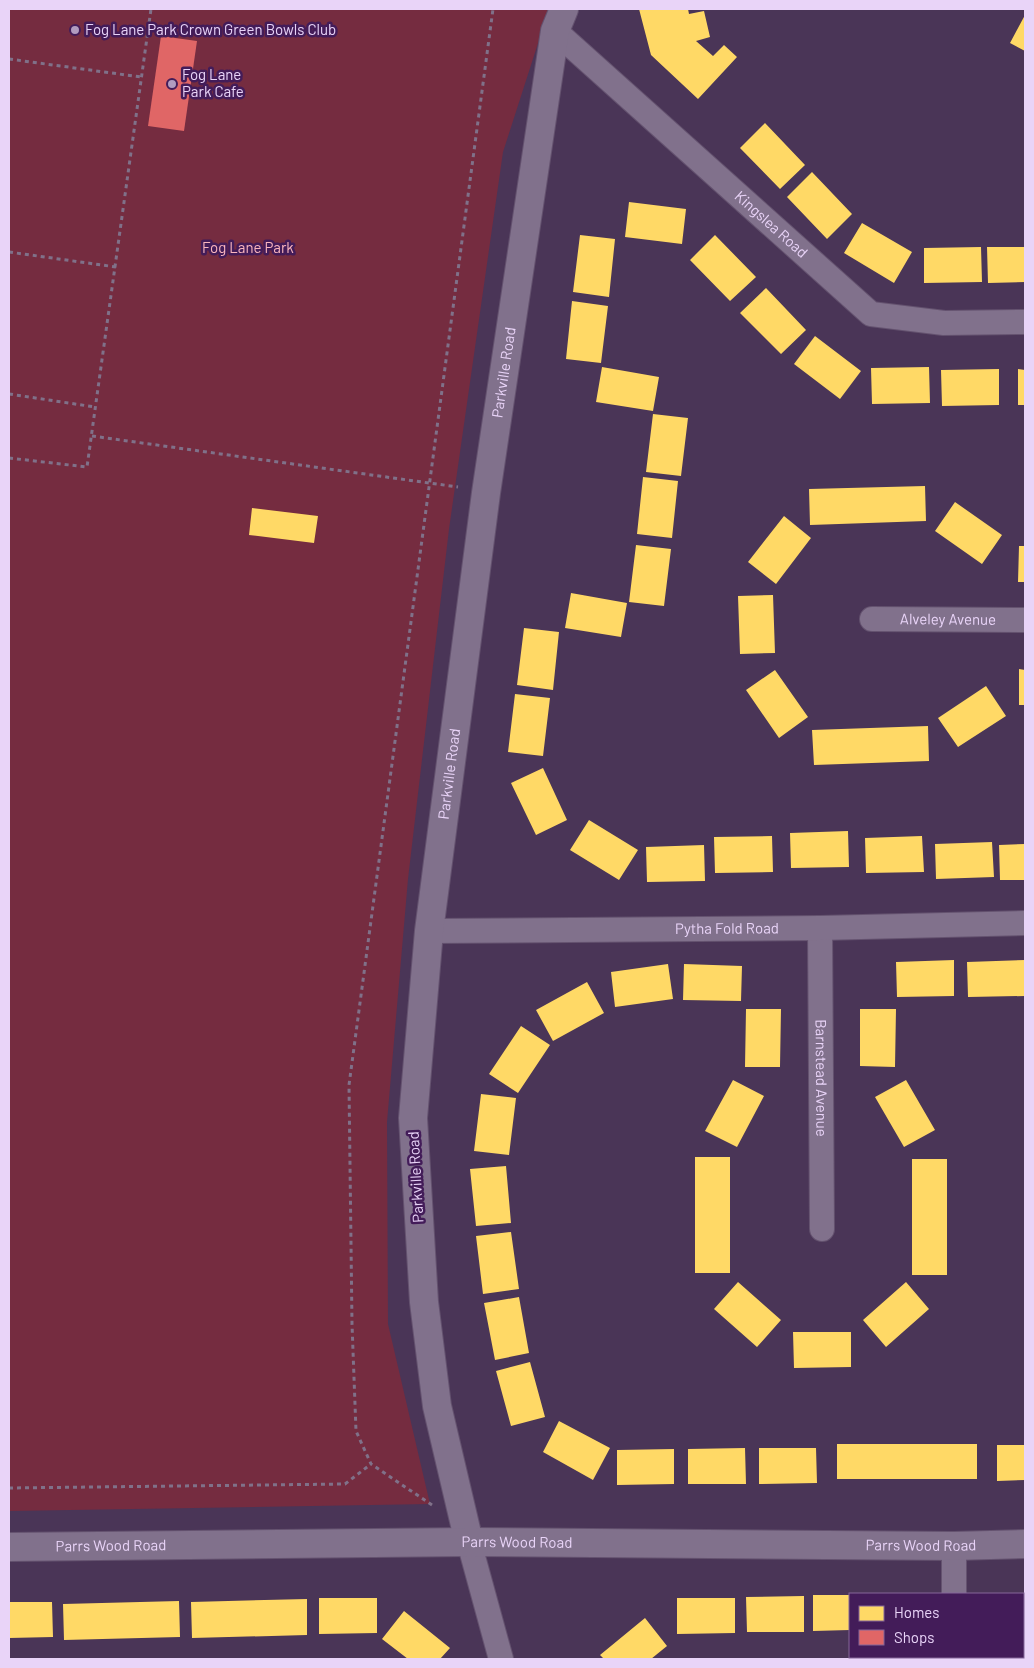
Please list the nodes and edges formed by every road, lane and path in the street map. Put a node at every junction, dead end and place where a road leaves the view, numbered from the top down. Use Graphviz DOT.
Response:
graph roads {
  1 [pos="151,9"];
  2 [pos="493,9"];
  3 [pos="560,20"];
  4 [pos="9,59"];
  5 [pos="141,77"];
  6 [pos="9,252"];
  7 [pos="116,267"];
  8 [pos="1025,322"];
  9 [pos="9,394"];
  10 [pos="95,408"];
  11 [pos="92,436"];
  12 [pos="9,458"];
  13 [pos="430,482"];
  14 [pos="486,493"];
  15 [pos="872,619"];
  16 [pos="1025,620"];
  17 [pos="1025,923"];
  18 [pos="820,928"];
  19 [pos="429,930"];
  20 [pos="822,1229"];
  21 [pos="371,1464"];
  22 [pos="9,1488"];
  23 [pos="466,1530"];
  24 [pos="1025,1544"];
  25 [pos="9,1546"];
  26 [pos="954,1546"];
  27 [pos="954,1593"];
  28 [pos="501,1659"];
  1 -- 5 [label="path"];
  2 -- 13 [label="path"];
  3 -- 8 [label="street, Kingslea Road"];
  3 -- 14 [label="street, Parkville Road"];
  4 -- 5 [label="path"];
  5 -- 7 [label="path"];
  6 -- 7 [label="path"];
  7 -- 10 [label="path"];
  9 -- 10 [label="path"];
  10 -- 11 [label="path"];
  11 -- 12 [label="path"];
  11 -- 13 [label="path"];
  13 -- 14 [label="path"];
  13 -- 21 [label="path"];
  14 -- 19 [label="street, Parkville Road"];
  15 -- 16 [label="street, Alveley Avenue"];
  17 -- 18 [label="street, Pytha Fold Road"];
  18 -- 19 [label="street, Pytha Fold Road"];
  18 -- 20 [label="street, Barnstead Avenue"];
  19 -- 23 [label="street, Parkville Road"];
  21 -- 22 [label="path"];
  21 -- 23 [label="path"];
  23 -- 25 [label="street, Parrs Wood Road"];
  23 -- 26 [label="street, Parrs Wood Road"];
  23 -- 28 [label="street"];
  24 -- 26 [label="street, Parrs Wood Road"];
  26 -- 27 [label="street"];
}
